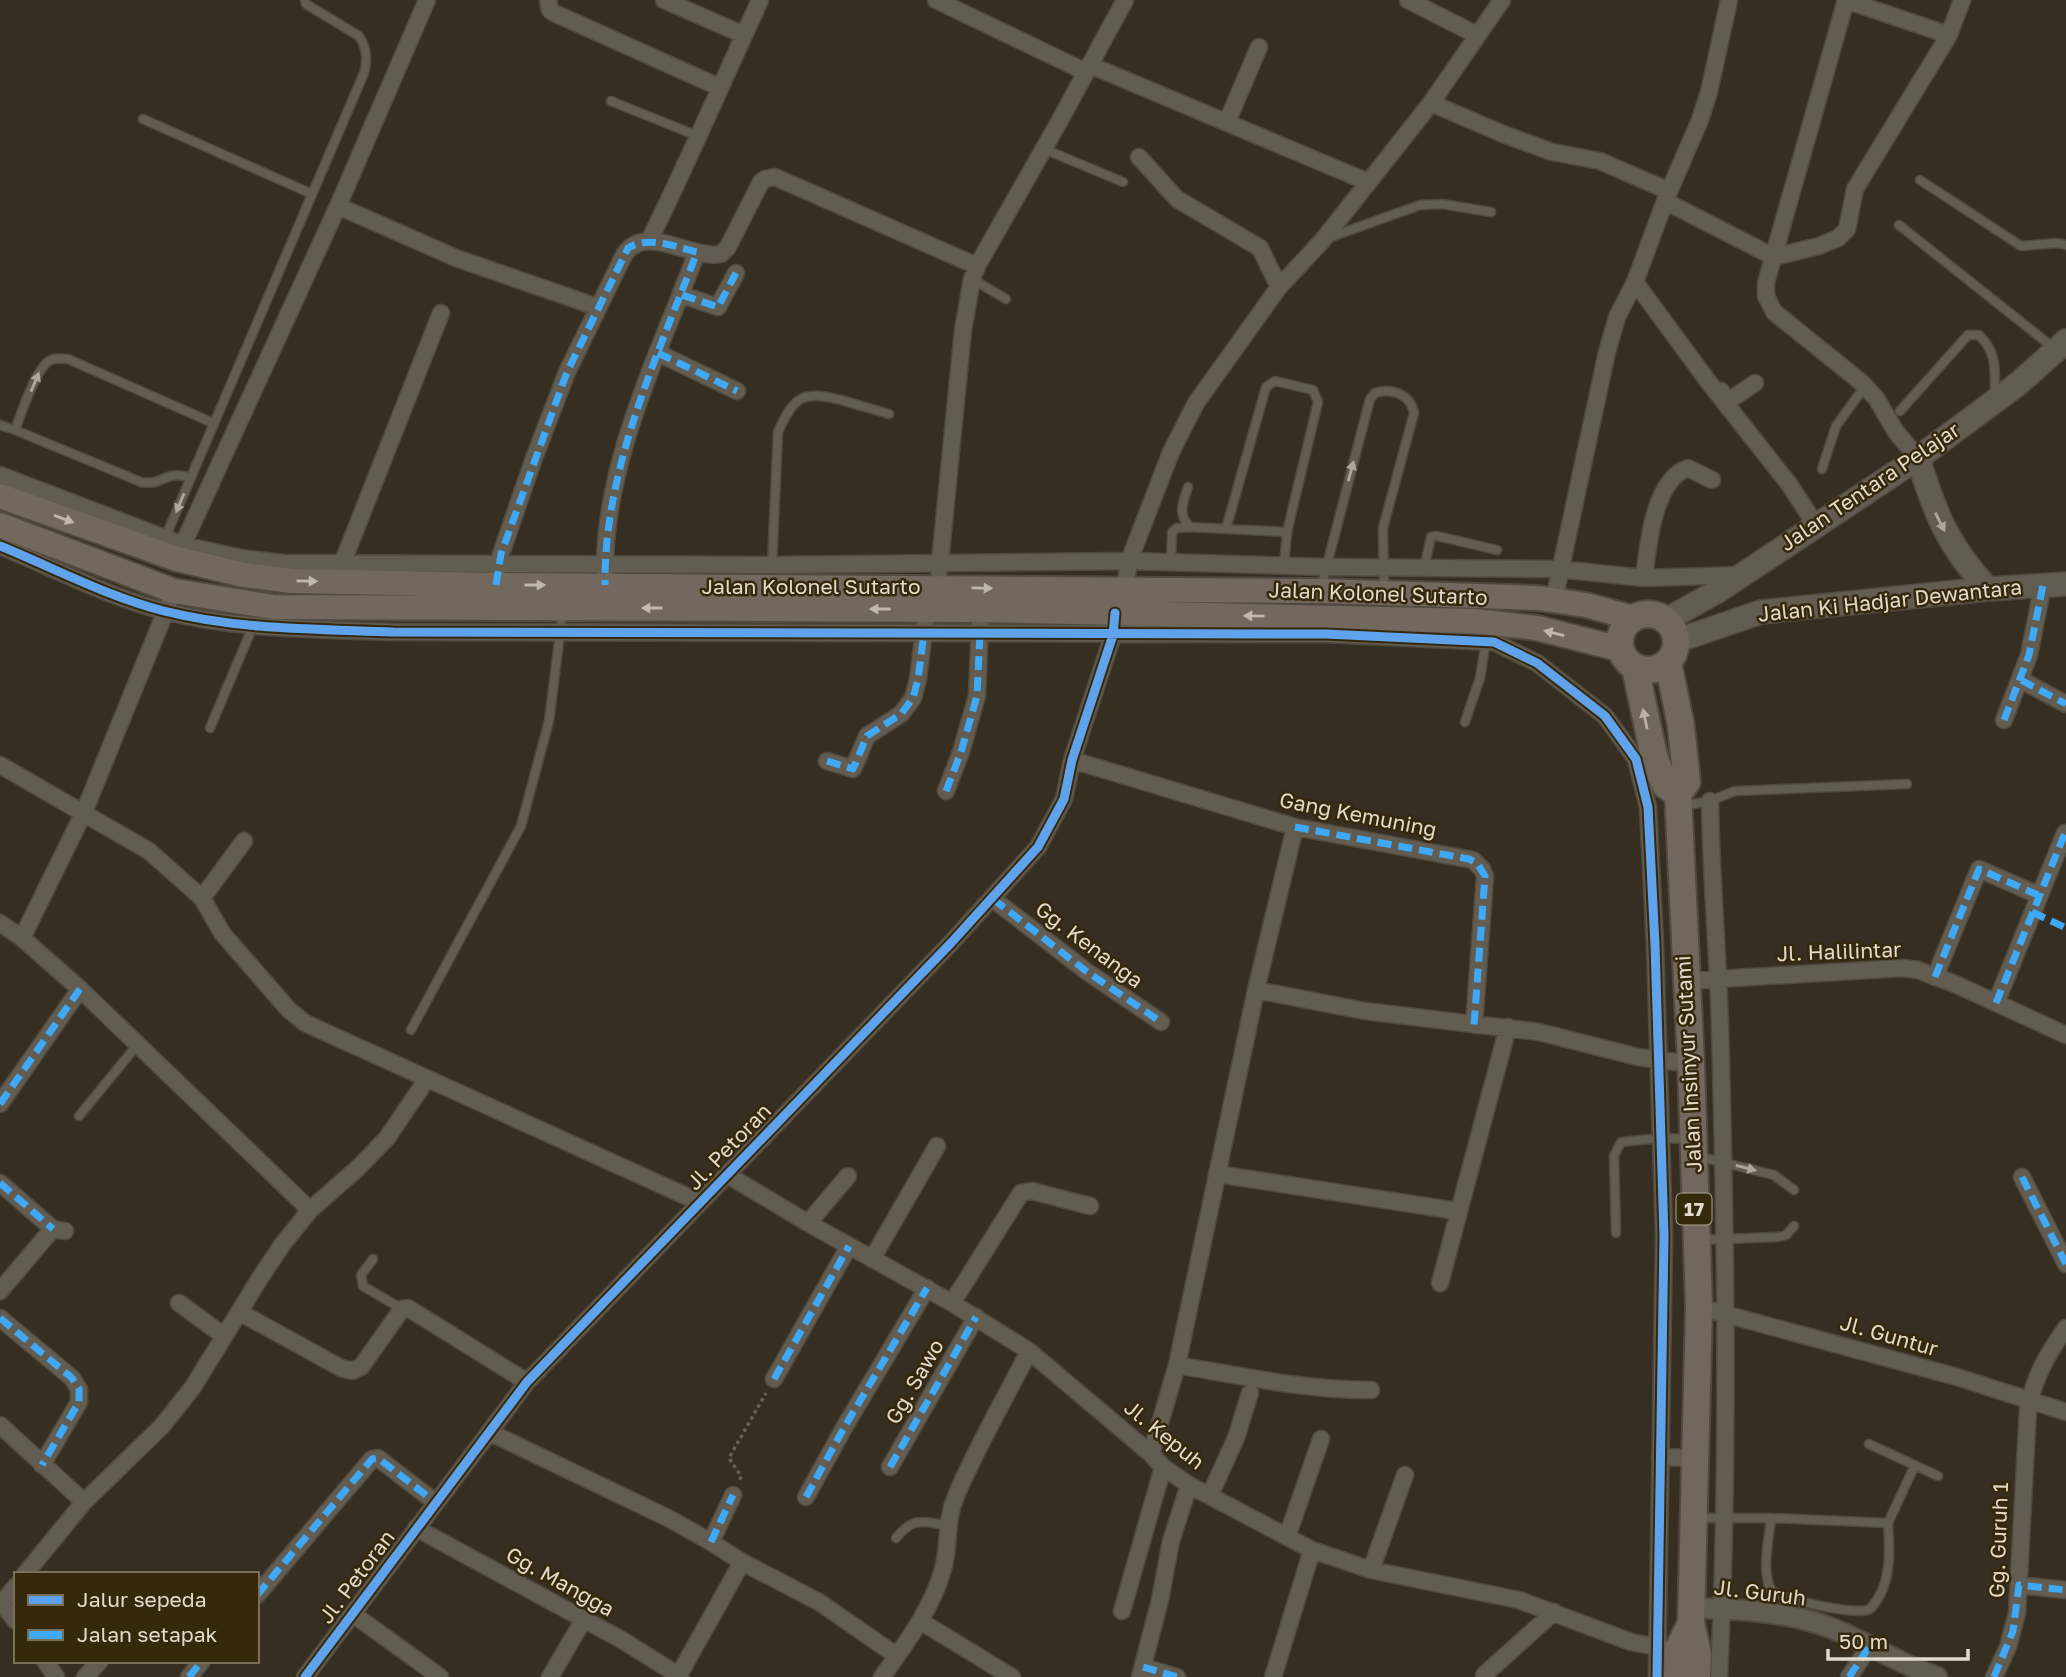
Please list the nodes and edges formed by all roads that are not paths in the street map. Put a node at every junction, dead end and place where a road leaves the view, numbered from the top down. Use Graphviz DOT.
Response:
graph roads {
  1 [pos="305,0"];
  2 [pos="427,0"];
  3 [pos="548,0"];
  4 [pos="664,0"];
  5 [pos="760,0"];
  6 [pos="936,0"];
  7 [pos="1125,0"];
  8 [pos="1408,0"];
  9 [pos="1501,0"];
  10 [pos="1511,0"];
  11 [pos="1729,0"];
  12 [pos="1845,0"];
  13 [pos="1962,0"];
  14 [pos="744,35"];
  15 [pos="1478,35"];
  16 [pos="1949,35"];
  17 [pos="1259,47"];
  18 [pos="1088,68"];
  19 [pos="719,87"];
  20 [pos="611,101"];
  21 [pos="1431,103"];
  22 [pos="143,119"];
  23 [pos="1227,122"];
  24 [pos="700,137"];
  25 [pos="1044,149"];
  26 [pos="1139,157"];
  27 [pos="1920,180"];
  28 [pos="1123,182"];
  29 [pos="1368,182"];
  30 [pos="312,194"];
  31 [pos="1667,196"];
  32 [pos="338,206"];
  33 [pos="1491,212"];
  34 [pos="1899,225"];
  35 [pos="649,241"];
  36 [pos="1322,241"];
  37 [pos="2066,244"];
  38 [pos="697,252"];
  39 [pos="1774,257"];
  40 [pos="736,273"];
  41 [pos="974,273"];
  42 [pos="1635,282"];
  43 [pos="1279,287"];
  44 [pos="682,295"];
  45 [pos="1006,299"];
  46 [pos="597,307"];
  47 [pos="441,313"];
  48 [pos="2062,346"];
  49 [pos="658,353"];
  50 [pos="1707,380"];
  51 [pos="1755,383"];
  52 [pos="1865,386"];
  53 [pos="737,391"];
  54 [pos="1995,401"];
  55 [pos="1900,411"];
  56 [pos="889,414"];
  57 [pos="213,423"];
  58 [pos="0,425"];
  59 [pos="15,430"];
  60 [pos="1918,457"];
  61 [pos="1822,469"];
  62 [pos="0,475"];
  63 [pos="191,478"];
  64 [pos="1712,480"];
  65 [pos="1188,487"];
  66 [pos="0,496"];
  67 [pos="0,525"];
  68 [pos="1190,527"];
  69 [pos="1817,527"];
  70 [pos="1226,529"];
  71 [pos="1287,532"];
  72 [pos="0,547"];
  73 [pos="175,547"];
  74 [pos="1497,550"];
  75 [pos="1129,561"];
  76 [pos="1171,562"];
  77 [pos="1284,566"];
  78 [pos="1326,567"];
  79 [pos="1383,568"];
  80 [pos="1424,569"];
  81 [pos="1559,569"];
  82 [pos="343,573"];
  83 [pos="497,575"];
  84 [pos="605,575"];
  85 [pos="771,575"];
  86 [pos="1741,575"];
  87 [pos="939,576"];
  88 [pos="1644,578"];
  89 [pos="2066,584"];
  90 [pos="2043,585"];
  91 [pos="1988,589"];
  92 [pos="1125,590"];
  93 [pos="1321,591"];
  94 [pos="1384,593"];
  95 [pos="1553,600"];
  96 [pos="170,601"];
  97 [pos="564,607"];
  98 [pos="1633,618"];
  99 [pos="925,622"];
  100 [pos="980,622"];
  101 [pos="1114,624"];
  102 [pos="253,626"];
  103 [pos="1402,629"];
  104 [pos="560,632"];
  105 [pos="1486,641"];
  106 [pos="1670,641"];
  107 [pos="1631,666"];
  108 [pos="2021,680"];
  109 [pos="2066,704"];
  110 [pos="2004,720"];
  111 [pos="1465,722"];
  112 [pos="211,728"];
  113 [pos="1072,760"];
  114 [pos="827,761"];
  115 [pos="0,765"];
  116 [pos="1907,784"];
  117 [pos="946,791"];
  118 [pos="1678,800"];
  119 [pos="1710,801"];
  120 [pos="1648,807"];
  121 [pos="84,812"];
  122 [pos="1295,827"];
  123 [pos="2065,833"];
  124 [pos="244,841"];
  125 [pos="2038,895"];
  126 [pos="202,898"];
  127 [pos="993,898"];
  128 [pos="0,923"];
  129 [pos="22,938"];
  130 [pos="1655,945"];
  131 [pos="1684,946"];
  132 [pos="1936,976"];
  133 [pos="1719,979"];
  134 [pos="1685,981"];
  135 [pos="80,989"];
  136 [pos="1256,990"];
  137 [pos="1996,1003"];
  138 [pos="1161,1022"];
  139 [pos="1474,1025"];
  140 [pos="1508,1027"];
  141 [pos="411,1030"];
  142 [pos="2066,1035"];
  143 [pos="138,1044"];
  144 [pos="1659,1059"];
  145 [pos="1691,1064"];
  146 [pos="427,1079"];
  147 [pos="0,1104"];
  148 [pos="79,1116"];
  149 [pos="1662,1138"];
  150 [pos="937,1146"];
  151 [pos="1693,1147"];
  152 [pos="1722,1162"];
  153 [pos="726,1174"];
  154 [pos="1217,1174"];
  155 [pos="848,1176"];
  156 [pos="2022,1177"];
  157 [pos="0,1183"];
  158 [pos="1794,1190"];
  159 [pos="699,1202"];
  160 [pos="1090,1206"];
  161 [pos="310,1210"];
  162 [pos="1457,1211"];
  163 [pos="808,1223"];
  164 [pos="1794,1226"];
  165 [pos="1616,1233"];
  166 [pos="1725,1239"];
  167 [pos="1695,1240"];
  168 [pos="849,1246"];
  169 [pos="373,1259"];
  170 [pos="872,1259"];
  171 [pos="2066,1264"];
  172 [pos="1440,1283"];
  173 [pos="927,1288"];
  174 [pos="0,1291"];
  175 [pos="179,1303"];
  176 [pos="952,1303"];
  177 [pos="1699,1307"];
  178 [pos="402,1309"];
  179 [pos="239,1312"];
  180 [pos="1726,1314"];
  181 [pos="976,1317"];
  182 [pos="0,1318"];
  183 [pos="2066,1328"];
  184 [pos="224,1336"];
  185 [pos="1029,1351"];
  186 [pos="1177,1365"];
  187 [pos="774,1379"];
  188 [pos="527,1382"];
  189 [pos="1371,1390"];
  190 [pos="1250,1393"];
  191 [pos="2029,1401"];
  192 [pos="2066,1412"];
  193 [pos="0,1425"];
  194 [pos="489,1432"];
  195 [pos="1321,1439"];
  196 [pos="1869,1444"];
  197 [pos="1151,1454"];
  198 [pos="1660,1457"];
  199 [pos="1695,1458"];
  200 [pos="42,1465"];
  201 [pos="1915,1465"];
  202 [pos="1163,1466"];
  203 [pos="890,1467"];
  204 [pos="1405,1475"];
  205 [pos="1938,1476"];
  206 [pos="1189,1485"];
  207 [pos="733,1495"];
  208 [pos="1210,1495"];
  209 [pos="806,1497"];
  210 [pos="84,1502"];
  211 [pos="435,1502"];
  212 [pos="1723,1516"];
  213 [pos="1694,1518"];
  214 [pos="1771,1518"];
  215 [pos="1888,1523"];
  216 [pos="947,1525"];
  217 [pos="416,1528"];
  218 [pos="897,1538"];
  219 [pos="1287,1538"];
  220 [pos="712,1542"];
  221 [pos="1312,1550"];
  222 [pos="742,1562"];
  223 [pos="1371,1570"];
  224 [pos="28,1572"];
  225 [pos="2020,1585"];
  226 [pos="14,1588"];
  227 [pos="2066,1590"];
  228 [pos="259,1593"];
  229 [pos="1,1602"];
  230 [pos="1723,1609"];
  231 [pos="1122,1611"];
  232 [pos="1554,1612"];
  233 [pos="353,1614"];
  234 [pos="1692,1616"];
  235 [pos="14,1618"];
  236 [pos="584,1619"];
  237 [pos="920,1621"];
  238 [pos="1869,1647"];
  239 [pos="897,1656"];
  240 [pos="1683,1657"];
  241 [pos="98,1663"];
  242 [pos="200,1663"];
  243 [pos="1142,1672"];
  244 [pos="312,1674"];
  245 [pos="1484,1675"];
  246 [pos="678,1676"];
  247 [pos="1007,1676"];
  248 [pos="85,1677"];
  249 [pos="189,1677"];
  250 [pos="440,1677"];
  251 [pos="550,1677"];
  252 [pos="882,1677"];
  253 [pos="1177,1677"];
  254 [pos="1273,1677"];
  255 [pos="1657,1677"];
  256 [pos="1677,1677"];
  257 [pos="1719,1677"];
  258 [pos="1849,1677"];
  259 [pos="1937,1677"];
  260 [pos="1994,1677"];
  1 -- 30 [label="lane"];
  2 -- 32 [label="street"];
  3 -- 19 [label="street"];
  4 -- 14 [label="street"];
  5 -- 14 [label="street"];
  6 -- 18 [label="street"];
  7 -- 18 [label="street"];
  8 -- 15 [label="street"];
  9 -- 10 [label="street"];
  9 -- 15 [label="street"];
  11 -- 31 [label="street"];
  12 -- 16 [label="street"];
  12 -- 39 [label="street"];
  13 -- 16 [label="street"];
  14 -- 19 [label="street"];
  15 -- 21 [label="street"];
  16 -- 39 [label="street"];
  17 -- 23 [label="street"];
  18 -- 23 [label="street"];
  18 -- 25 [label="street"];
  19 -- 24 [label="street"];
  20 -- 24 [label="lane"];
  21 -- 29 [label="street"];
  21 -- 31 [label="street"];
  22 -- 30 [label="lane"];
  23 -- 29 [label="street"];
  24 -- 35 [label="street"];
  25 -- 28 [label="lane"];
  25 -- 41 [label="street"];
  26 -- 43 [label="street"];
  27 -- 37 [label="lane"];
  29 -- 36 [label="street"];
  30 -- 57 [label="lane"];
  31 -- 39 [label="street"];
  31 -- 42 [label="street"];
  32 -- 46 [label="street"];
  32 -- 73 [label="street"];
  33 -- 36 [label="lane"];
  34 -- 48 [label="lane"];
  35 -- 38 [label="street"];
  35 -- 46 [label="street"];
  36 -- 43 [label="street"];
  38 -- 41 [label="street"];
  38 -- 44 [label="street"];
  39 -- 52 [label="street"];
  40 -- 44 [label="street"];
  41 -- 45 [label="lane"];
  41 -- 87 [label="street"];
  42 -- 50 [label="street"];
  42 -- 81 [label="street"];
  43 -- 75 [label="street"];
  44 -- 49 [label="street"];
  46 -- 83 [label="street"];
  47 -- 82 [label="street"];
  48 -- 54 [label="main road, Jalan Tentara Pelajar"];
  49 -- 53 [label="street"];
  49 -- 84 [label="street"];
  50 -- 51 [label="street"];
  50 -- 69 [label="street"];
  52 -- 60 [label="street"];
  52 -- 61 [label="lane"];
  54 -- 55 [label="lane"];
  54 -- 60 [label="main road, Jalan Tentara Pelajar"];
  56 -- 85 [label="lane"];
  59 -- 57 [label="lane, one-way"];
  57 -- 63 [label="lane"];
  58 -- 59 [label="lane"];
  59 -- 63 [label="lane"];
  60 -- 69 [label="main road, Jalan Tentara Pelajar"];
  60 -- 91 [label="main road, one-way"];
  62 -- 73 [label="street"];
  63 -- 73 [label="lane, one-way"];
  64 -- 88 [label="street"];
  65 -- 68 [label="lane"];
  66 -- 73 [label="main road, Jalan Kolonel Sutarto, one-way"];
  67 -- 96 [label="main road, Jalan Kolonel Sutarto"];
  68 -- 70 [label="lane"];
  68 -- 76 [label="lane"];
  69 -- 86 [label="main road, Jalan Tentara Pelajar"];
  70 -- 71 [label="lane"];
  70 -- 71 [label="lane"];
  71 -- 77 [label="lane"];
  72 -- 96 [label="street"];
  73 -- 82 [label="main road, Jalan Kolonel Sutarto"];
  74 -- 80 [label="lane"];
  75 -- 76 [label="street"];
  75 -- 87 [label="street"];
  75 -- 92 [label="street"];
  76 -- 77 [label="street"];
  77 -- 78 [label="street"];
  78 -- 79 [label="street"];
  78 -- 79 [label="lane, one-way"];
  78 -- 93 [label="lane"];
  79 -- 80 [label="street"];
  79 -- 94 [label="lane"];
  80 -- 81 [label="street"];
  81 -- 88 [label="street"];
  81 -- 95 [label="street"];
  82 -- 83 [label="main road, Jalan Kolonel Sutarto"];
  83 -- 84 [label="main road, Jalan Kolonel Sutarto"];
  84 -- 85 [label="main road, Jalan Kolonel Sutarto"];
  85 -- 87 [label="main road, Jalan Kolonel Sutarto"];
  86 -- 88 [label="street"];
  86 -- 106 [label="main road, Jalan Tentara Pelajar"];
  87 -- 92 [label="main road, Jalan Kolonel Sutarto, one-way"];
  89 -- 90 [label="main road, Jalan Ki Hadjar Dewantara"];
  90 -- 91 [label="main road, Jalan Ki Hadjar Dewantara"];
  90 -- 108 [label="street"];
  91 -- 106 [label="main road, Jalan Ki Hadjar Dewantara"];
  92 -- 93 [label="main road, Jalan Kolonel Sutarto"];
  93 -- 94 [label="main road, Jalan Kolonel Sutarto"];
  94 -- 95 [label="main road, Jalan Kolonel Sutarto"];
  95 -- 98 [label="main road, Jalan Kolonel Sutarto"];
  96 -- 97 [label="main road, Jalan Kolonel Sutarto"];
  96 -- 102 [label="street"];
  96 -- 121 [label="street"];
  99 -- 97 [label="main road, Jalan Kolonel Sutarto, one-way"];
  97 -- 104 [label="lane"];
  98 -- 106 [label="highway"];
  98 -- 107 [label="highway"];
  99 -- 100 [label="main road, Jalan Kolonel Sutarto"];
  99 -- 104 [label="street"];
  99 -- 114 [label="street"];
  100 -- 101 [label="main road, Jalan Kolonel Sutarto"];
  100 -- 117 [label="street"];
  101 -- 103 [label="main road, Jalan Kolonel Sutarto"];
  101 -- 113 [label="street, Jl. Petoran"];
  102 -- 104 [label="street"];
  102 -- 112 [label="lane"];
  103 -- 105 [label="street"];
  107 -- 103 [label="main road, Jalan Kolonel Sutarto, one-way"];
  104 -- 141 [label="lane"];
  105 -- 111 [label="lane"];
  105 -- 120 [label="street"];
  106 -- 107 [label="highway"];
  106 -- 118 [label="highway, 17"];
  118 -- 107 [label="highway, one-way"];
  108 -- 109 [label="street"];
  108 -- 110 [label="street"];
  113 -- 122 [label="street, Gang Kemuning"];
  113 -- 127 [label="street, Jl. Petoran"];
  115 -- 121 [label="street"];
  116 -- 119 [label="lane"];
  118 -- 119 [label="lane"];
  118 -- 120 [label="street"];
  118 -- 131 [label="highway, Jalan Insinyur Sutami / 17"];
  119 -- 133 [label="street"];
  120 -- 130 [label="street"];
  121 -- 126 [label="street"];
  121 -- 129 [label="street"];
  122 -- 136 [label="street"];
  122 -- 139 [label="street, Gang Kemuning"];
  123 -- 125 [label="street"];
  124 -- 126 [label="street"];
  125 -- 132 [label="street"];
  125 -- 137 [label="street"];
  126 -- 146 [label="street"];
  127 -- 138 [label="street, Gg. Kenanga"];
  127 -- 153 [label="street, Jl. Petoran"];
  128 -- 129 [label="street"];
  129 -- 135 [label="street"];
  130 -- 131 [label="street"];
  130 -- 144 [label="street"];
  131 -- 134 [label="highway, Jalan Insinyur Sutami / 17"];
  132 -- 133 [label="street, Jl. Halilintar"];
  132 -- 137 [label="street, Jl. Halilintar"];
  133 -- 134 [label="street, Jl. Halilintar"];
  133 -- 152 [label="street"];
  134 -- 145 [label="highway, Jalan Insinyur Sutami / 17"];
  135 -- 143 [label="street"];
  135 -- 147 [label="street"];
  136 -- 139 [label="street"];
  136 -- 154 [label="street"];
  137 -- 142 [label="street, Jl. Halilintar"];
  139 -- 140 [label="street"];
  140 -- 144 [label="street"];
  140 -- 162 [label="street"];
  143 -- 148 [label="lane"];
  143 -- 161 [label="street"];
  144 -- 145 [label="street"];
  144 -- 149 [label="street"];
  145 -- 151 [label="highway, Jalan Insinyur Sutami / 17"];
  146 -- 159 [label="street"];
  146 -- 161 [label="street"];
  149 -- 151 [label="lane"];
  149 -- 165 [label="lane"];
  149 -- 198 [label="street"];
  150 -- 170 [label="street"];
  151 -- 152 [label="lane"];
  151 -- 167 [label="highway, Jalan Insinyur Sutami / 17"];
  152 -- 158 [label="lane, one-way"];
  152 -- 166 [label="street"];
  153 -- 159 [label="street, Jl. Petoran"];
  153 -- 163 [label="street, Jl. Kepuh"];
  154 -- 162 [label="street"];
  154 -- 186 [label="street"];
  155 -- 163 [label="street"];
  156 -- 171 [label="street"];
  157 -- 174 [label="street"];
  159 -- 188 [label="street, Jl. Petoran"];
  160 -- 176 [label="street"];
  161 -- 179 [label="street"];
  162 -- 172 [label="street"];
  163 -- 168 [label="street, Jl. Kepuh"];
  164 -- 166 [label="lane"];
  166 -- 167 [label="lane"];
  166 -- 180 [label="street"];
  167 -- 177 [label="highway, Jalan Insinyur Sutami / 17"];
  168 -- 170 [label="street, Jl. Kepuh"];
  168 -- 187 [label="street"];
  169 -- 178 [label="lane"];
  170 -- 173 [label="street, Jl. Kepuh"];
  173 -- 176 [label="street, Jl. Kepuh"];
  173 -- 209 [label="street"];
  175 -- 184 [label="street"];
  176 -- 181 [label="street, Jl. Kepuh"];
  177 -- 180 [label="street, Jl. Guntur"];
  177 -- 199 [label="highway, Jalan Insinyur Sutami / 17"];
  178 -- 179 [label="street"];
  178 -- 188 [label="street"];
  179 -- 184 [label="street"];
  180 -- 191 [label="street, Jl. Guntur"];
  180 -- 212 [label="street"];
  181 -- 185 [label="street, Jl. Kepuh"];
  181 -- 203 [label="street, Gg. Sawo"];
  182 -- 200 [label="street"];
  183 -- 191 [label="street, Gg. Guruh 1"];
  184 -- 210 [label="street"];
  185 -- 197 [label="street, Jl. Kepuh"];
  185 -- 216 [label="street"];
  186 -- 189 [label="street"];
  186 -- 197 [label="street"];
  188 -- 194 [label="street, Jl. Petoran"];
  190 -- 208 [label="street"];
  191 -- 192 [label="street, Jl. Guntur"];
  191 -- 225 [label="street, Gg. Guruh 1"];
  193 -- 200 [label="street"];
  194 -- 211 [label="street, Jl. Petoran"];
  194 -- 220 [label="street"];
  195 -- 219 [label="street"];
  196 -- 201 [label="lane"];
  197 -- 202 [label="street, Jl. Kepuh"];
  198 -- 199 [label="street"];
  198 -- 240 [label="street"];
  199 -- 213 [label="highway, Jalan Insinyur Sutami / 17"];
  200 -- 210 [label="street"];
  201 -- 205 [label="lane"];
  201 -- 215 [label="lane"];
  202 -- 206 [label="street, Jl. Kepuh"];
  202 -- 231 [label="street"];
  204 -- 223 [label="street"];
  206 -- 208 [label="street, Jl. Kepuh"];
  206 -- 243 [label="street"];
  207 -- 220 [label="street"];
  208 -- 219 [label="street, Jl. Kepuh"];
  210 -- 224 [label="street"];
  211 -- 217 [label="street, Jl. Petoran"];
  211 -- 228 [label="street"];
  212 -- 213 [label="lane"];
  212 -- 214 [label="lane"];
  212 -- 230 [label="street"];
  213 -- 234 [label="highway, Jalan Insinyur Sutami / 17"];
  214 -- 215 [label="lane"];
  214 -- 215 [label="lane"];
  216 -- 218 [label="lane"];
  216 -- 237 [label="street"];
  217 -- 233 [label="street, Jl. Petoran"];
  217 -- 236 [label="street, Gg. Mangga"];
  219 -- 221 [label="street, Jl. Kepuh"];
  220 -- 222 [label="street"];
  221 -- 223 [label="street, Jl. Kepuh"];
  221 -- 254 [label="street"];
  222 -- 239 [label="street"];
  222 -- 246 [label="street"];
  223 -- 232 [label="street, Jl. Kepuh"];
  225 -- 227 [label="street"];
  225 -- 260 [label="street, Gg. Guruh 1"];
  226 -- 229 [label="street"];
  229 -- 235 [label="street"];
  230 -- 234 [label="street, Jl. Guruh"];
  230 -- 238 [label="street, Jl. Guruh"];
  230 -- 257 [label="street"];
  232 -- 240 [label="street, Jl. Kepuh"];
  232 -- 245 [label="street"];
  233 -- 244 [label="street, Jl. Petoran"];
  233 -- 250 [label="street"];
  234 -- 240 [label="highway, Jalan Insinyur Sutami / 17"];
  236 -- 246 [label="street, Gg. Mangga"];
  236 -- 251 [label="street"];
  237 -- 239 [label="street"];
  237 -- 247 [label="street"];
  238 -- 258 [label="street"];
  238 -- 259 [label="street, Jl. Guruh"];
  239 -- 252 [label="street"];
  240 -- 255 [label="street"];
  240 -- 256 [label="highway, Jalan Insinyur Sutami / 17"];
  241 -- 248 [label="street"];
  242 -- 249 [label="street"];
  243 -- 253 [label="street"];
}
